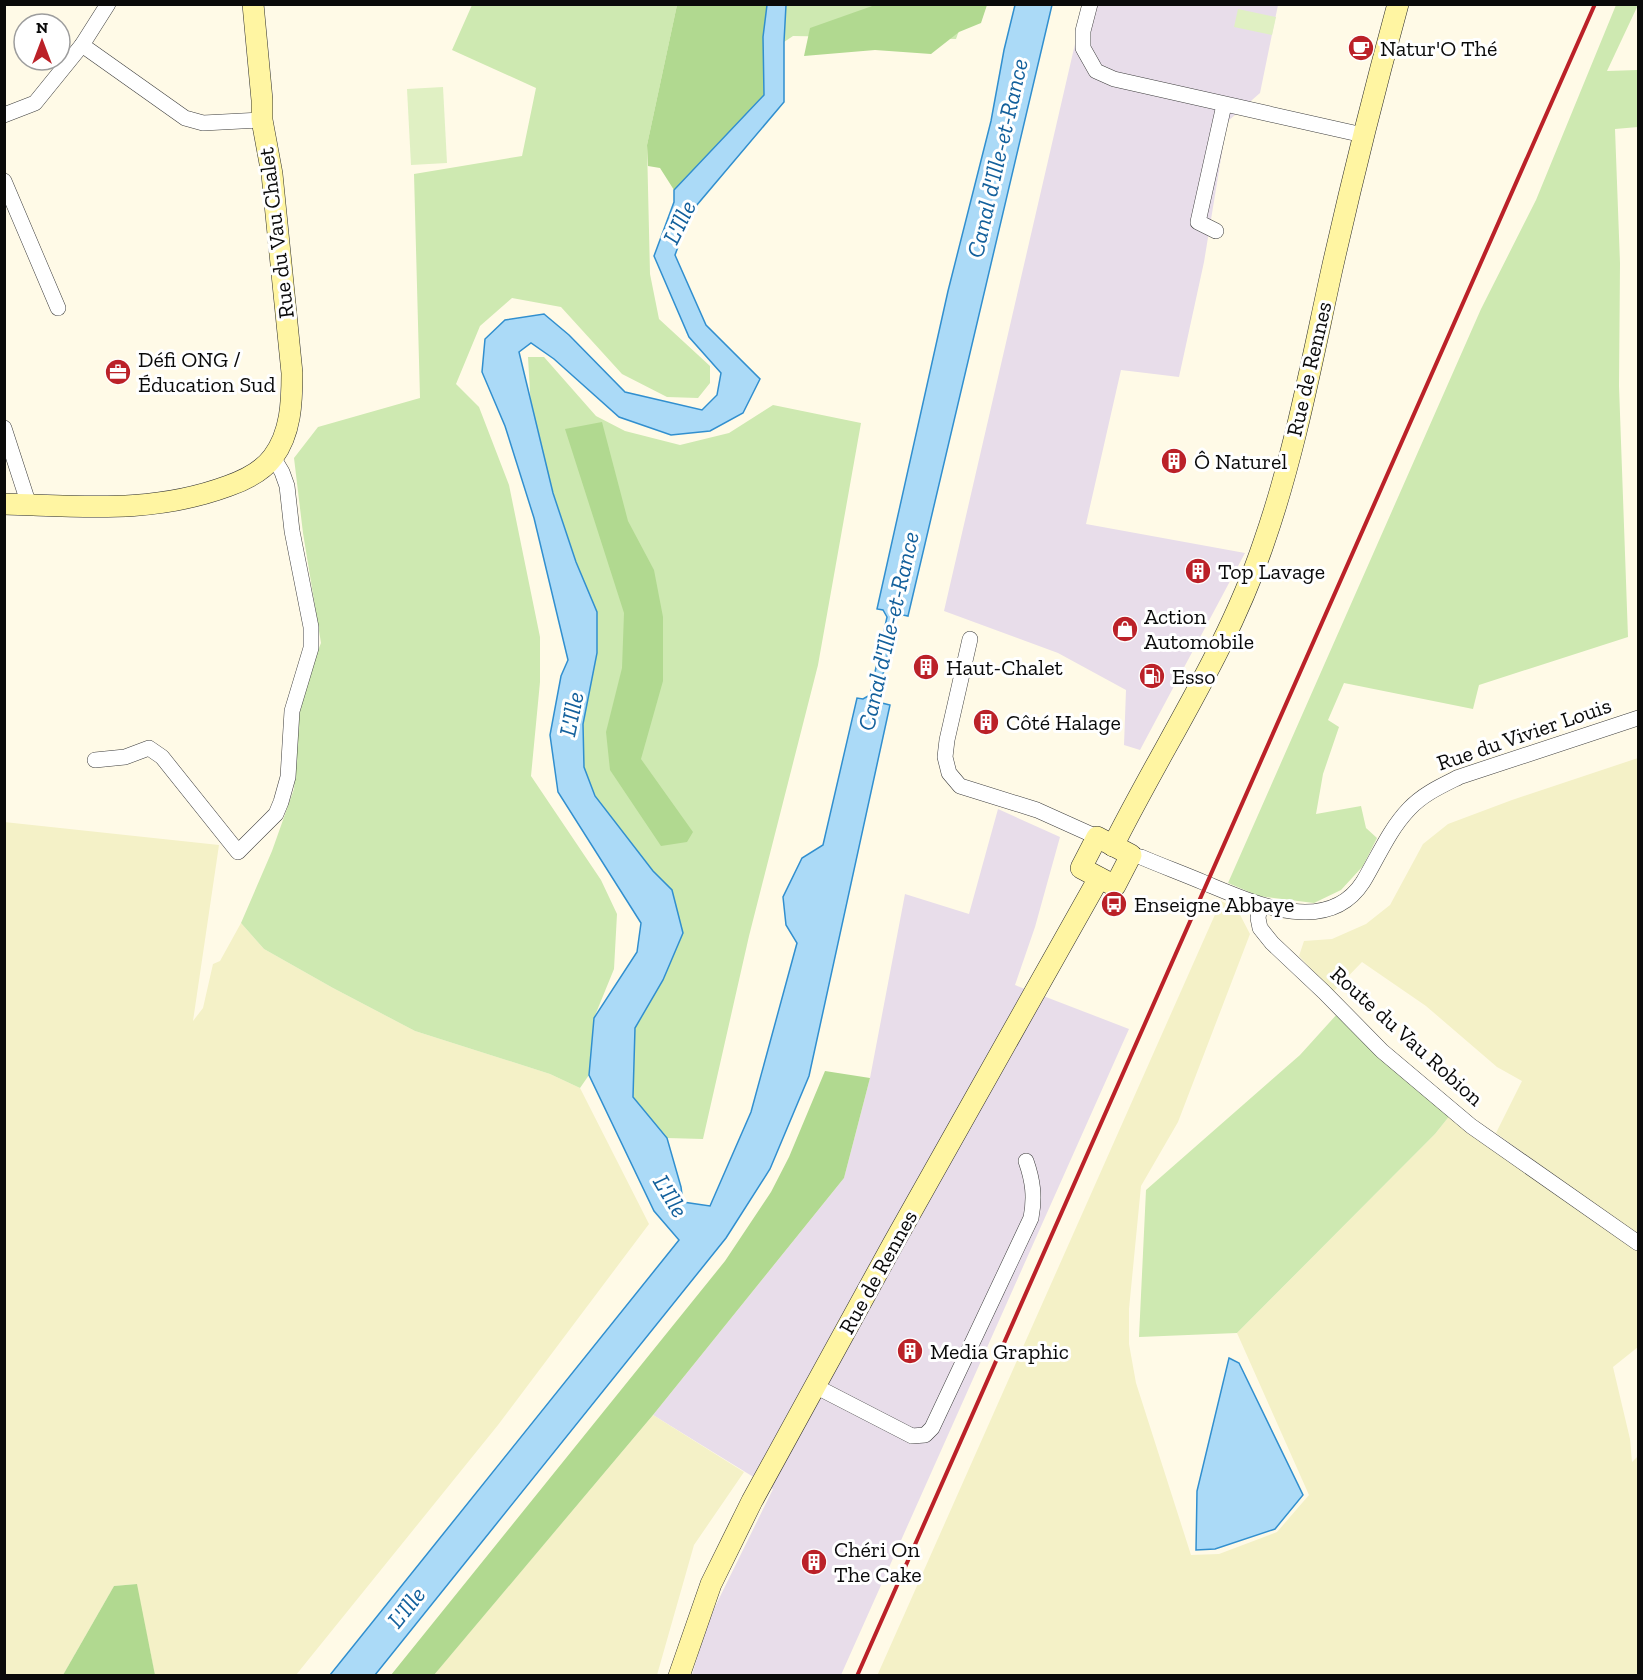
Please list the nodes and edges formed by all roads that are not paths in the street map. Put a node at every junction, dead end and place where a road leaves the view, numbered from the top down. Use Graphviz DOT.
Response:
graph roads {
  1 [pos="108,4"];
  2 [pos="254,4"];
  3 [pos="1090,4"];
  4 [pos="1398,4"];
  5 [pos="81,45"];
  6 [pos="1224,105"];
  7 [pos="6,110"];
  8 [pos="262,120"];
  9 [pos="1363,135"];
  10 [pos="4,181"];
  11 [pos="1216,231"];
  12 [pos="58,308"];
  13 [pos="4,428"];
  14 [pos="273,457"];
  15 [pos="4,504"];
  16 [pos="28,505"];
  17 [pos="970,639"];
  18 [pos="1638,718"];
  19 [pos="95,760"];
  20 [pos="1114,846"];
  21 [pos="1099,878"];
  22 [pos="1260,905"];
  23 [pos="1026,1161"];
  24 [pos="1638,1243"];
  25 [pos="815,1386"];
  26 [pos="679,1676"];
  1 -- 5 [label="street"];
  2 -- 8 [label="main road, Rue du Vau Chalet"];
  3 -- 6 [label="street"];
  4 -- 9 [label="main road, Rue de Rennes"];
  5 -- 7 [label="street"];
  5 -- 8 [label="street"];
  6 -- 9 [label="street"];
  6 -- 11 [label="street"];
  8 -- 14 [label="main road, Rue du Vau Chalet"];
  9 -- 20 [label="main road, Rue de Rennes"];
  10 -- 12 [label="street"];
  13 -- 16 [label="street"];
  14 -- 16 [label="main road, Rue du Vau Chalet"];
  14 -- 19 [label="street"];
  15 -- 16 [label="main road, Rue du Vau Chalet"];
  17 -- 20 [label="street, Rue du Vivier Louis"];
  18 -- 22 [label="street, Rue du Vivier Louis"];
  20 -- 21 [label="main road"];
  20 -- 21 [label="main road"];
  20 -- 22 [label="street, Rue du Vivier Louis"];
  21 -- 25 [label="main road, Rue de Rennes"];
  22 -- 24 [label="street, Route du Vau Robion"];
  23 -- 25 [label="street"];
  25 -- 26 [label="main road, Rue de Rennes"];
}
